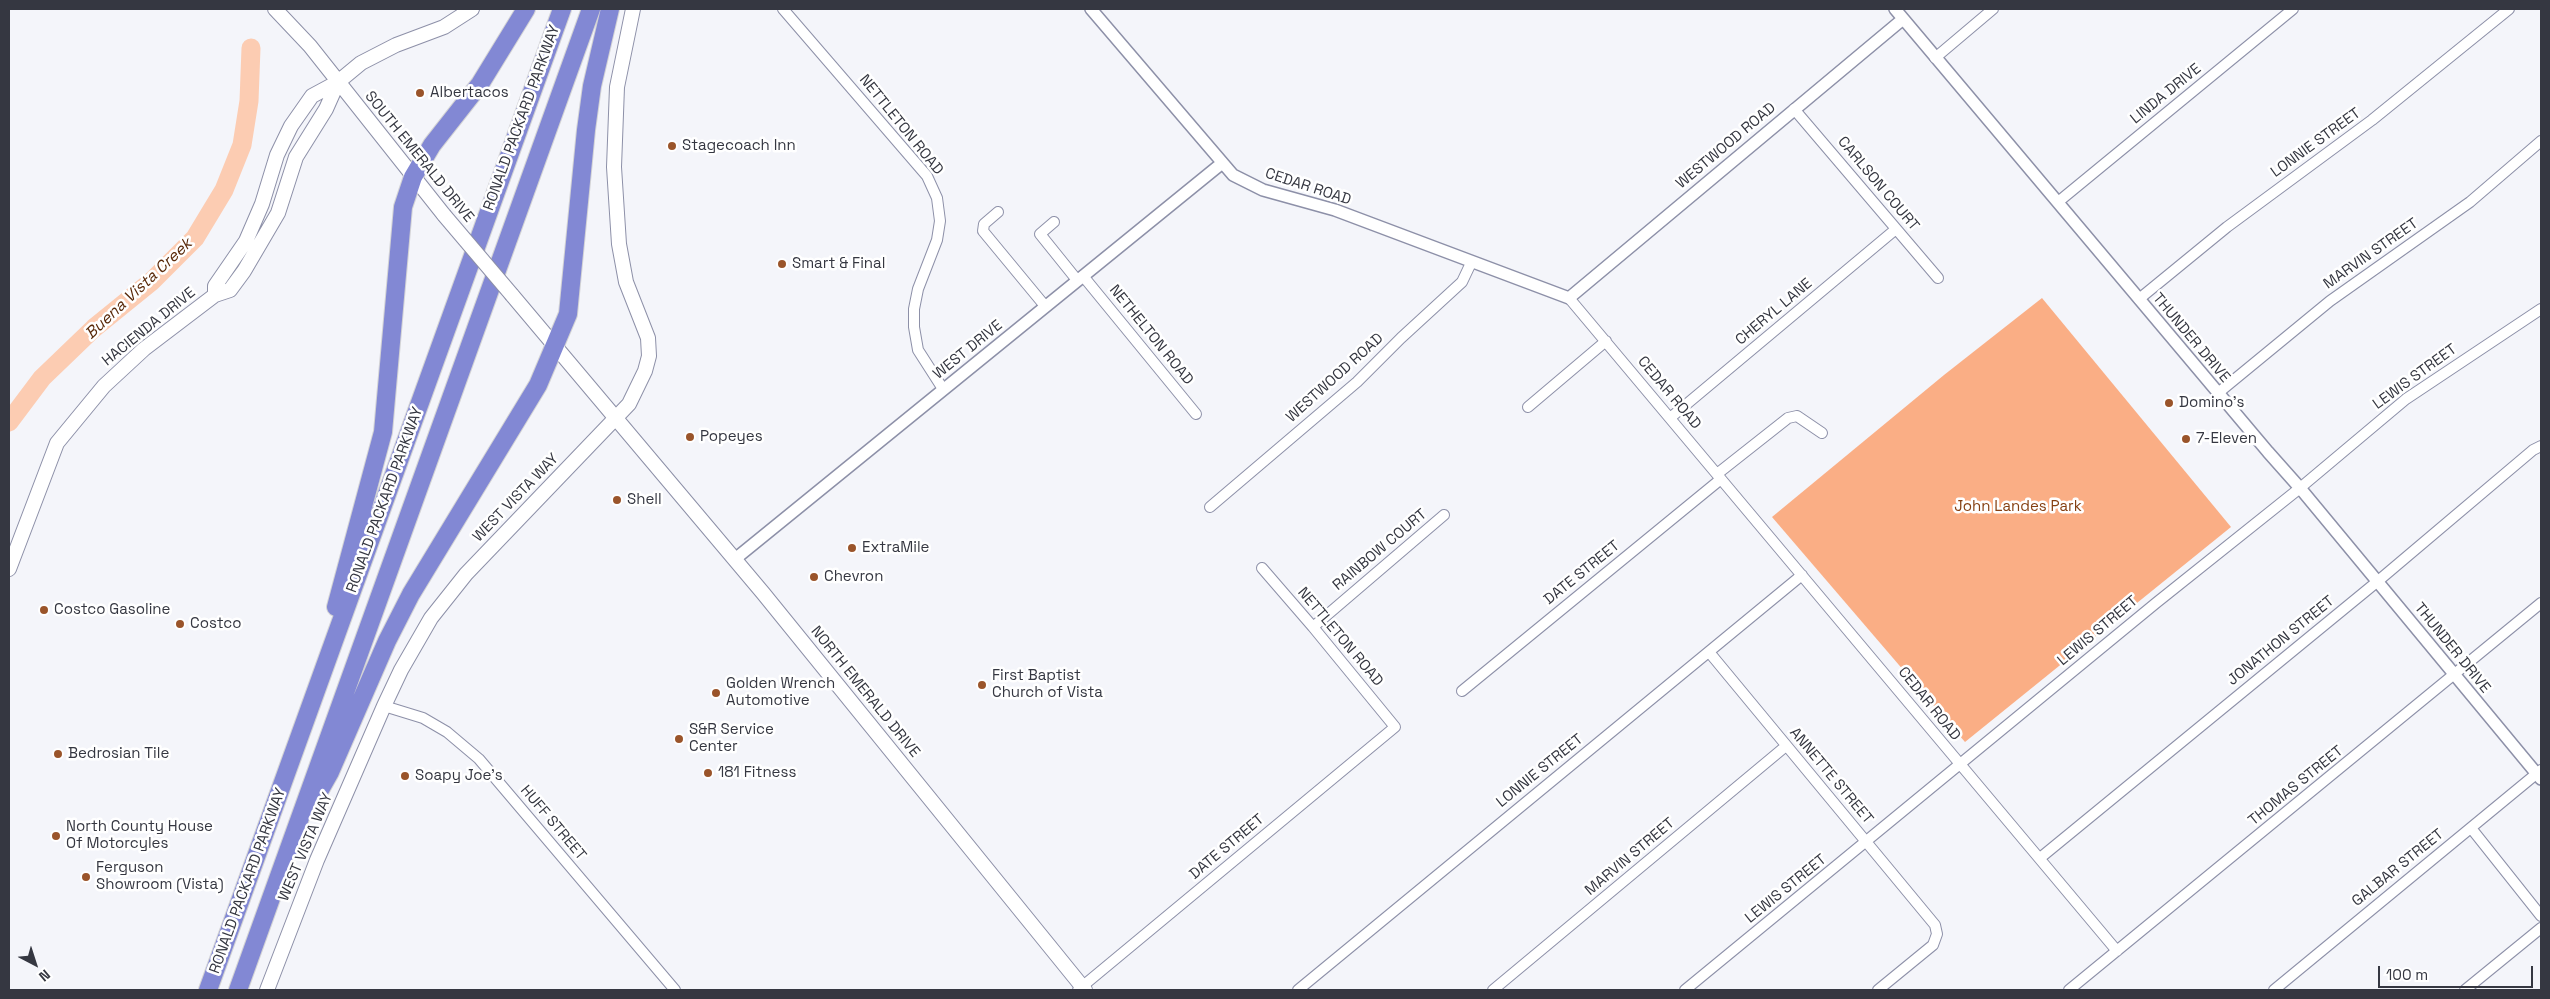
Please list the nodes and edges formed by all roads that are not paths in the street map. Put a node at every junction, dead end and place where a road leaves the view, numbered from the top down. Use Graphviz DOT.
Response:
graph roads {
  1 [pos="275,9"];
  2 [pos="472,9"];
  3 [pos="526,9"];
  4 [pos="562,9"];
  5 [pos="591,9"];
  6 [pos="610,9"];
  7 [pos="633,9"];
  8 [pos="783,9"];
  9 [pos="1091,9"];
  10 [pos="1895,9"];
  11 [pos="1993,9"];
  12 [pos="2293,9"];
  13 [pos="2509,9"];
  14 [pos="1903,19"];
  15 [pos="1935,58"];
  16 [pos="338,82"];
  17 [pos="1794,109"];
  18 [pos="2541,141"];
  19 [pos="1221,164"];
  20 [pos="413,177"];
  21 [pos="2058,202"];
  22 [pos="998,212"];
  23 [pos="1054,222"];
  24 [pos="1896,229"];
  25 [pos="1471,263"];
  26 [pos="1080,278"];
  27 [pos="1938,278"];
  28 [pos="215,295"];
  29 [pos="1569,298"];
  30 [pos="2139,299"];
  31 [pos="1045,306"];
  32 [pos="2541,309"];
  33 [pos="1606,341"];
  34 [pos="555,346"];
  35 [pos="943,390"];
  36 [pos="2218,393"];
  37 [pos="1528,407"];
  38 [pos="1196,414"];
  39 [pos="615,418"];
  40 [pos="1670,418"];
  41 [pos="1822,433"];
  42 [pos="2541,446"];
  43 [pos="1719,477"];
  44 [pos="2300,488"];
  45 [pos="1210,507"];
  46 [pos="1444,515"];
  47 [pos="735,558"];
  48 [pos="1262,568"];
  49 [pos="9,570"];
  50 [pos="1802,575"];
  51 [pos="2378,581"];
  52 [pos="2541,603"];
  53 [pos="1313,627"];
  54 [pos="1709,652"];
  55 [pos="2455,676"];
  56 [pos="1462,691"];
  57 [pos="384,706"];
  58 [pos="1394,727"];
  59 [pos="301,731"];
  60 [pos="1786,746"];
  61 [pos="1960,765"];
  62 [pos="2540,774"];
  63 [pos="2471,828"];
  64 [pos="295,833"];
  65 [pos="1866,842"];
  66 [pos="2040,858"];
  67 [pos="2541,916"];
  68 [pos="2541,928"];
  69 [pos="2117,951"];
  70 [pos="1082,989"];
  71 [pos="208,990"];
  72 [pos="238,990"];
  73 [pos="267,990"];
  74 [pos="675,990"];
  75 [pos="1298,990"];
  76 [pos="1493,990"];
  77 [pos="1685,990"];
  78 [pos="1878,990"];
  79 [pos="2069,990"];
  80 [pos="2274,990"];
  81 [pos="2465,990"];
  1 -- 16 [label="main road, SOUTH EMERALD DRIVE"];
  2 -- 16 [label="main road, HACIENDA DRIVE"];
  3 -- 20 [label="highway"];
  4 -- 59 [label="highway, RONALD PACKARD PARKWAY"];
  5 -- 64 [label="highway, RONALD PACKARD PARKWAY"];
  6 -- 34 [label="highway"];
  7 -- 39 [label="main road, WEST VISTA WAY"];
  8 -- 35 [label="street, NETTLETON ROAD"];
  9 -- 19 [label="street, CEDAR ROAD"];
  10 -- 14 [label="street, THUNDER DRIVE"];
  11 -- 15 [label="street"];
  12 -- 21 [label="street, LINDA DRIVE"];
  13 -- 30 [label="street, LONNIE STREET"];
  14 -- 15 [label="street, THUNDER DRIVE"];
  14 -- 17 [label="street, WESTWOOD ROAD"];
  15 -- 21 [label="street, THUNDER DRIVE"];
  16 -- 20 [label="main road, SOUTH EMERALD DRIVE"];
  16 -- 28 [label="main road, HACIENDA DRIVE"];
  16 -- 28 [label="main road, HACIENDA DRIVE"];
  17 -- 24 [label="street, CARLSON COURT"];
  17 -- 29 [label="street, WESTWOOD ROAD"];
  18 -- 36 [label="street, MARVIN STREET"];
  19 -- 25 [label="street, CEDAR ROAD"];
  19 -- 26 [label="street, WEST DRIVE"];
  20 -- 34 [label="main road, SOUTH EMERALD DRIVE, bridge"];
  20 -- 59 [label="highway"];
  21 -- 30 [label="street, THUNDER DRIVE"];
  22 -- 31 [label="street"];
  23 -- 26 [label="street, NETHELTON ROAD"];
  24 -- 27 [label="street, CARLSON COURT"];
  24 -- 40 [label="street, CHERYL LANE"];
  25 -- 29 [label="street, CEDAR ROAD"];
  25 -- 45 [label="street, WESTWOOD ROAD"];
  26 -- 31 [label="street, WEST DRIVE"];
  26 -- 38 [label="street, NETHELTON ROAD"];
  28 -- 49 [label="main road, HACIENDA DRIVE"];
  29 -- 33 [label="street, CEDAR ROAD"];
  30 -- 36 [label="street, THUNDER DRIVE"];
  31 -- 35 [label="street, WEST DRIVE"];
  32 -- 44 [label="street, LEWIS STREET"];
  33 -- 37 [label="street"];
  33 -- 40 [label="street, CEDAR ROAD"];
  34 -- 39 [label="main road, SOUTH EMERALD DRIVE"];
  34 -- 64 [label="highway"];
  35 -- 47 [label="street, WEST DRIVE"];
  36 -- 44 [label="street, THUNDER DRIVE"];
  39 -- 47 [label="main road, NORTH EMERALD DRIVE"];
  39 -- 57 [label="main road, WEST VISTA WAY"];
  40 -- 43 [label="street, CEDAR ROAD"];
  41 -- 43 [label="street, DATE STREET"];
  42 -- 51 [label="street, JONATHON STREET"];
  43 -- 50 [label="street, CEDAR ROAD"];
  43 -- 56 [label="street, DATE STREET"];
  44 -- 51 [label="street, THUNDER DRIVE"];
  44 -- 61 [label="street, LEWIS STREET"];
  46 -- 53 [label="street, RAINBOW COURT"];
  47 -- 70 [label="main road, NORTH EMERALD DRIVE"];
  48 -- 53 [label="street, NETTLETON ROAD"];
  50 -- 54 [label="street, LONNIE STREET"];
  50 -- 61 [label="street, CEDAR ROAD"];
  51 -- 55 [label="street, THUNDER DRIVE"];
  51 -- 66 [label="street, JONATHON STREET"];
  52 -- 55 [label="street, THOMAS STREET"];
  53 -- 58 [label="street, NETTLETON ROAD"];
  54 -- 60 [label="street, ANNETTE STREET"];
  54 -- 75 [label="street, LONNIE STREET"];
  55 -- 62 [label="street, THUNDER DRIVE"];
  55 -- 69 [label="street, THOMAS STREET"];
  57 -- 73 [label="main road, WEST VISTA WAY"];
  57 -- 74 [label="street, HUFF STREET"];
  58 -- 70 [label="street, DATE STREET"];
  59 -- 71 [label="highway, RONALD PACKARD PARKWAY"];
  60 -- 65 [label="street, ANNETTE STREET"];
  60 -- 76 [label="street, MARVIN STREET"];
  61 -- 65 [label="street, LEWIS STREET"];
  61 -- 66 [label="street, CEDAR ROAD"];
  62 -- 63 [label="street, GALBAR STREET"];
  63 -- 67 [label="street"];
  63 -- 80 [label="street, GALBAR STREET"];
  64 -- 72 [label="highway, RONALD PACKARD PARKWAY"];
  65 -- 77 [label="street, LEWIS STREET"];
  65 -- 78 [label="street, ANNETTE STREET"];
  66 -- 69 [label="street, CEDAR ROAD"];
  68 -- 81 [label="street"];
  69 -- 79 [label="street, THOMAS STREET"];
}
